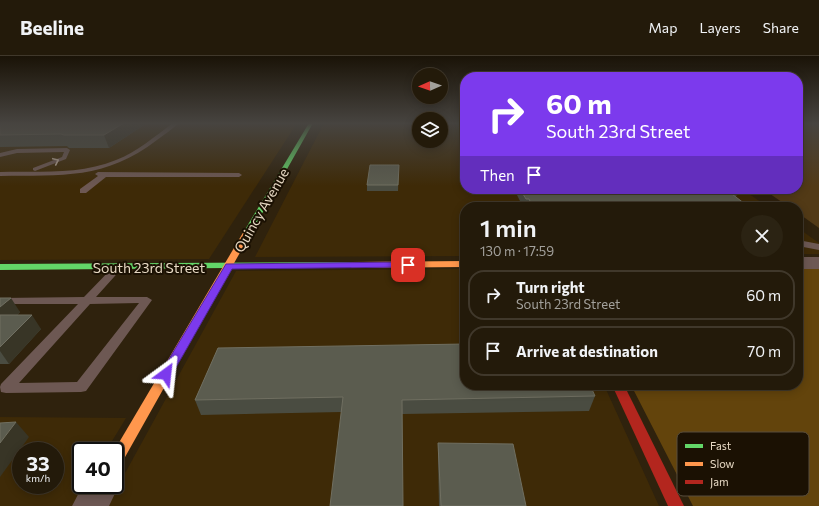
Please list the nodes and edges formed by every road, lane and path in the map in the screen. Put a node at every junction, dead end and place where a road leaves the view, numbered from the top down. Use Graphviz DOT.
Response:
graph roads {
  1 [pos="148,144"];
  2 [pos="299,144"];
  3 [pos="0,155"];
  4 [pos="87,170"];
  5 [pos="0,174"];
  6 [pos="12,174"];
  7 [pos="104,175"];
  8 [pos="239,175"];
  9 [pos="0,181"];
  10 [pos="83,191"];
  11 [pos="803,245"];
  12 [pos="819,247"];
  13 [pos="803,263"];
  14 [pos="819,263"];
  15 [pos="460,264"];
  16 [pos="229,266"];
  17 [pos="0,267"];
  18 [pos="118,267"];
  19 [pos="0,301"];
  20 [pos="87,301"];
  21 [pos="620,390"];
  22 [pos="124,447"];
  23 [pos="97,494"];
  24 [pos="90,506"];
  25 [pos="676,506"];
  1 -- 4 [label="lane"];
  2 -- 16 [label="street, Quincy Avenue"];
  6 -- 3 [label="lane, one-way"];
  4 -- 6 [label="lane"];
  4 -- 7 [label="lane"];
  5 -- 6 [label="lane"];
  6 -- 9 [label="lane"];
  7 -- 8 [label="lane"];
  7 -- 10 [label="lane"];
  11 -- 12 [label="lane"];
  13 -- 14 [label="street"];
  15 -- 16 [label="street, South 23rd Street"];
  16 -- 18 [label="street, South 23rd Street"];
  16 -- 22 [label="street, Quincy Avenue"];
  17 -- 18 [label="street, South 23rd Street"];
  18 -- 20 [label="lane"];
  19 -- 20 [label="lane"];
  20 -- 20 [label="lane"];
  21 -- 25 [label="street"];
  23 -- 24 [label="street"];
}
